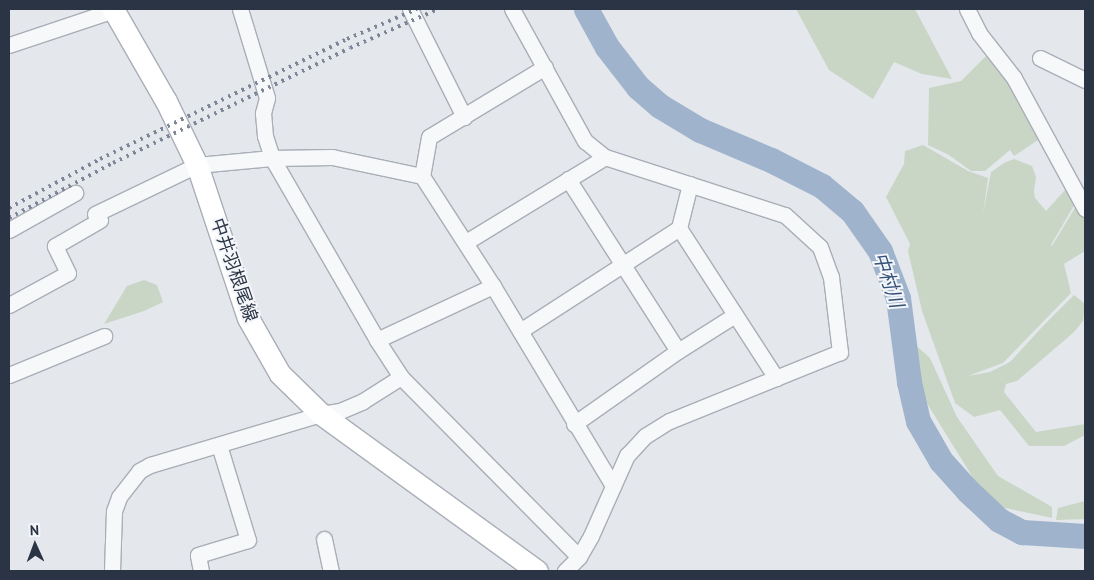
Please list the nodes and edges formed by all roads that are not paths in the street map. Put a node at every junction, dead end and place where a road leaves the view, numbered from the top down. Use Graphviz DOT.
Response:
graph roads {
  1 [pos="240,9"];
  2 [pos="410,9"];
  3 [pos="512,9"];
  4 [pos="967,9"];
  5 [pos="113,10"];
  6 [pos="9,45"];
  7 [pos="1040,58"];
  8 [pos="545,67"];
  9 [pos="1085,80"];
  10 [pos="464,117"];
  11 [pos="605,157"];
  12 [pos="272,158"];
  13 [pos="197,165"];
  14 [pos="422,176"];
  15 [pos="568,179"];
  16 [pos="690,184"];
  17 [pos="75,193"];
  18 [pos="1085,209"];
  19 [pos="679,228"];
  20 [pos="9,230"];
  21 [pos="466,242"];
  22 [pos="622,263"];
  23 [pos="493,286"];
  24 [pos="9,305"];
  25 [pos="735,315"];
  26 [pos="520,331"];
  27 [pos="104,336"];
  28 [pos="377,340"];
  29 [pos="678,351"];
  30 [pos="9,375"];
  31 [pos="401,377"];
  32 [pos="776,378"];
  33 [pos="321,414"];
  34 [pos="574,424"];
  35 [pos="219,445"];
  36 [pos="613,486"];
  37 [pos="324,538"];
  38 [pos="579,557"];
  39 [pos="112,571"];
  40 [pos="201,571"];
  41 [pos="331,571"];
  42 [pos="538,571"];
  43 [pos="565,571"];
  1 -- 12 [label="street"];
  2 -- 10 [label="street"];
  3 -- 8 [label="street"];
  4 -- 18 [label="street"];
  5 -- 6 [label="street"];
  5 -- 13 [label="main road, 中井羽根尾線"];
  7 -- 9 [label="street"];
  8 -- 10 [label="street"];
  8 -- 11 [label="street"];
  10 -- 14 [label="street"];
  11 -- 15 [label="street"];
  11 -- 16 [label="street"];
  12 -- 13 [label="street"];
  12 -- 14 [label="street"];
  12 -- 28 [label="street"];
  13 -- 24 [label="street"];
  13 -- 33 [label="main road, 中井羽根尾線"];
  14 -- 21 [label="street"];
  15 -- 21 [label="street"];
  15 -- 22 [label="street"];
  16 -- 19 [label="street"];
  16 -- 32 [label="street"];
  17 -- 20 [label="street"];
  19 -- 22 [label="street"];
  19 -- 25 [label="street"];
  21 -- 23 [label="street"];
  22 -- 26 [label="street"];
  22 -- 29 [label="street"];
  23 -- 26 [label="street"];
  23 -- 28 [label="street"];
  25 -- 29 [label="street"];
  25 -- 32 [label="street"];
  26 -- 34 [label="street"];
  27 -- 30 [label="street"];
  28 -- 31 [label="street"];
  29 -- 34 [label="street"];
  31 -- 33 [label="street"];
  31 -- 38 [label="street"];
  32 -- 36 [label="street"];
  33 -- 35 [label="street"];
  33 -- 42 [label="main road, 中井羽根尾線"];
  34 -- 36 [label="street"];
  35 -- 39 [label="street"];
  35 -- 40 [label="street"];
  36 -- 38 [label="street"];
  37 -- 41 [label="street"];
  38 -- 43 [label="street"];
}
